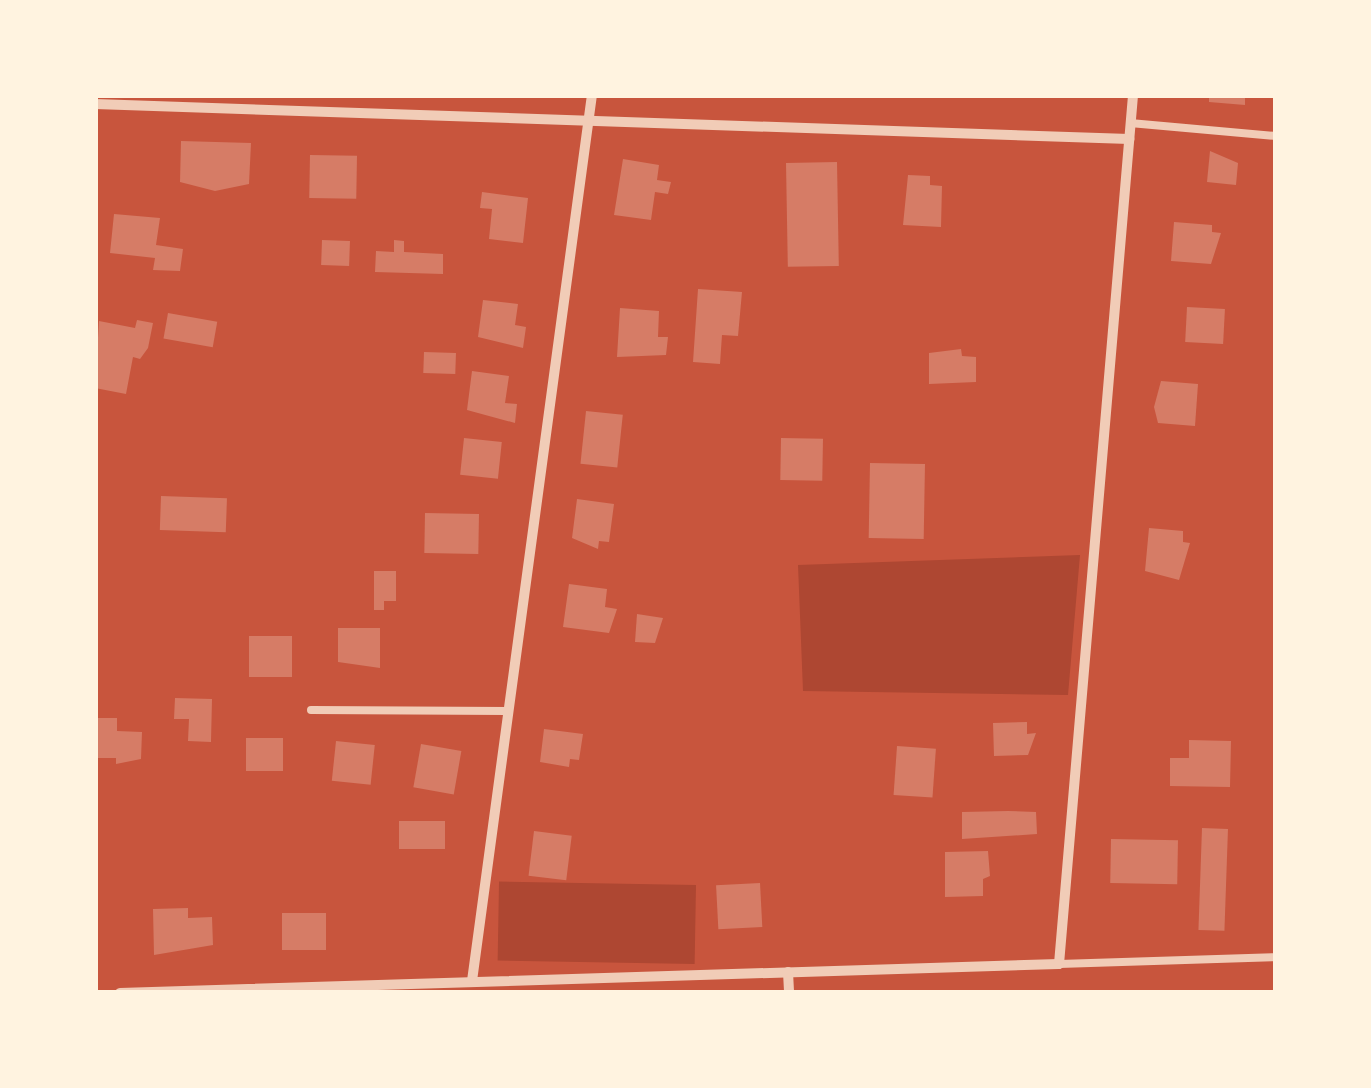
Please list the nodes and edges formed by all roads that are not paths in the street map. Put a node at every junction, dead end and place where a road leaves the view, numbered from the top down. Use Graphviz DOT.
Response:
graph roads {
  1 [pos="592,95"];
  2 [pos="1132,95"];
  3 [pos="95,104"];
  4 [pos="589,119"];
  5 [pos="1130,123"];
  6 [pos="1276,136"];
  7 [pos="1129,139"];
  8 [pos="311,710"];
  9 [pos="508,712"];
  10 [pos="1276,957"];
  11 [pos="1059,964"];
  12 [pos="788,972"];
  13 [pos="472,982"];
  14 [pos="120,993"];
  15 [pos="788,993"];
  1 -- 4 [label="street"];
  2 -- 5 [label="street"];
  3 -- 4 [label="street"];
  4 -- 7 [label="street"];
  4 -- 9 [label="street"];
  5 -- 6 [label="lane"];
  5 -- 7 [label="street"];
  7 -- 11 [label="street"];
  8 -- 9 [label="lane"];
  9 -- 13 [label="street"];
  10 -- 11 [label="lane"];
  11 -- 12 [label="street"];
  12 -- 13 [label="street"];
  12 -- 15 [label="street"];
  13 -- 14 [label="street"];
}
